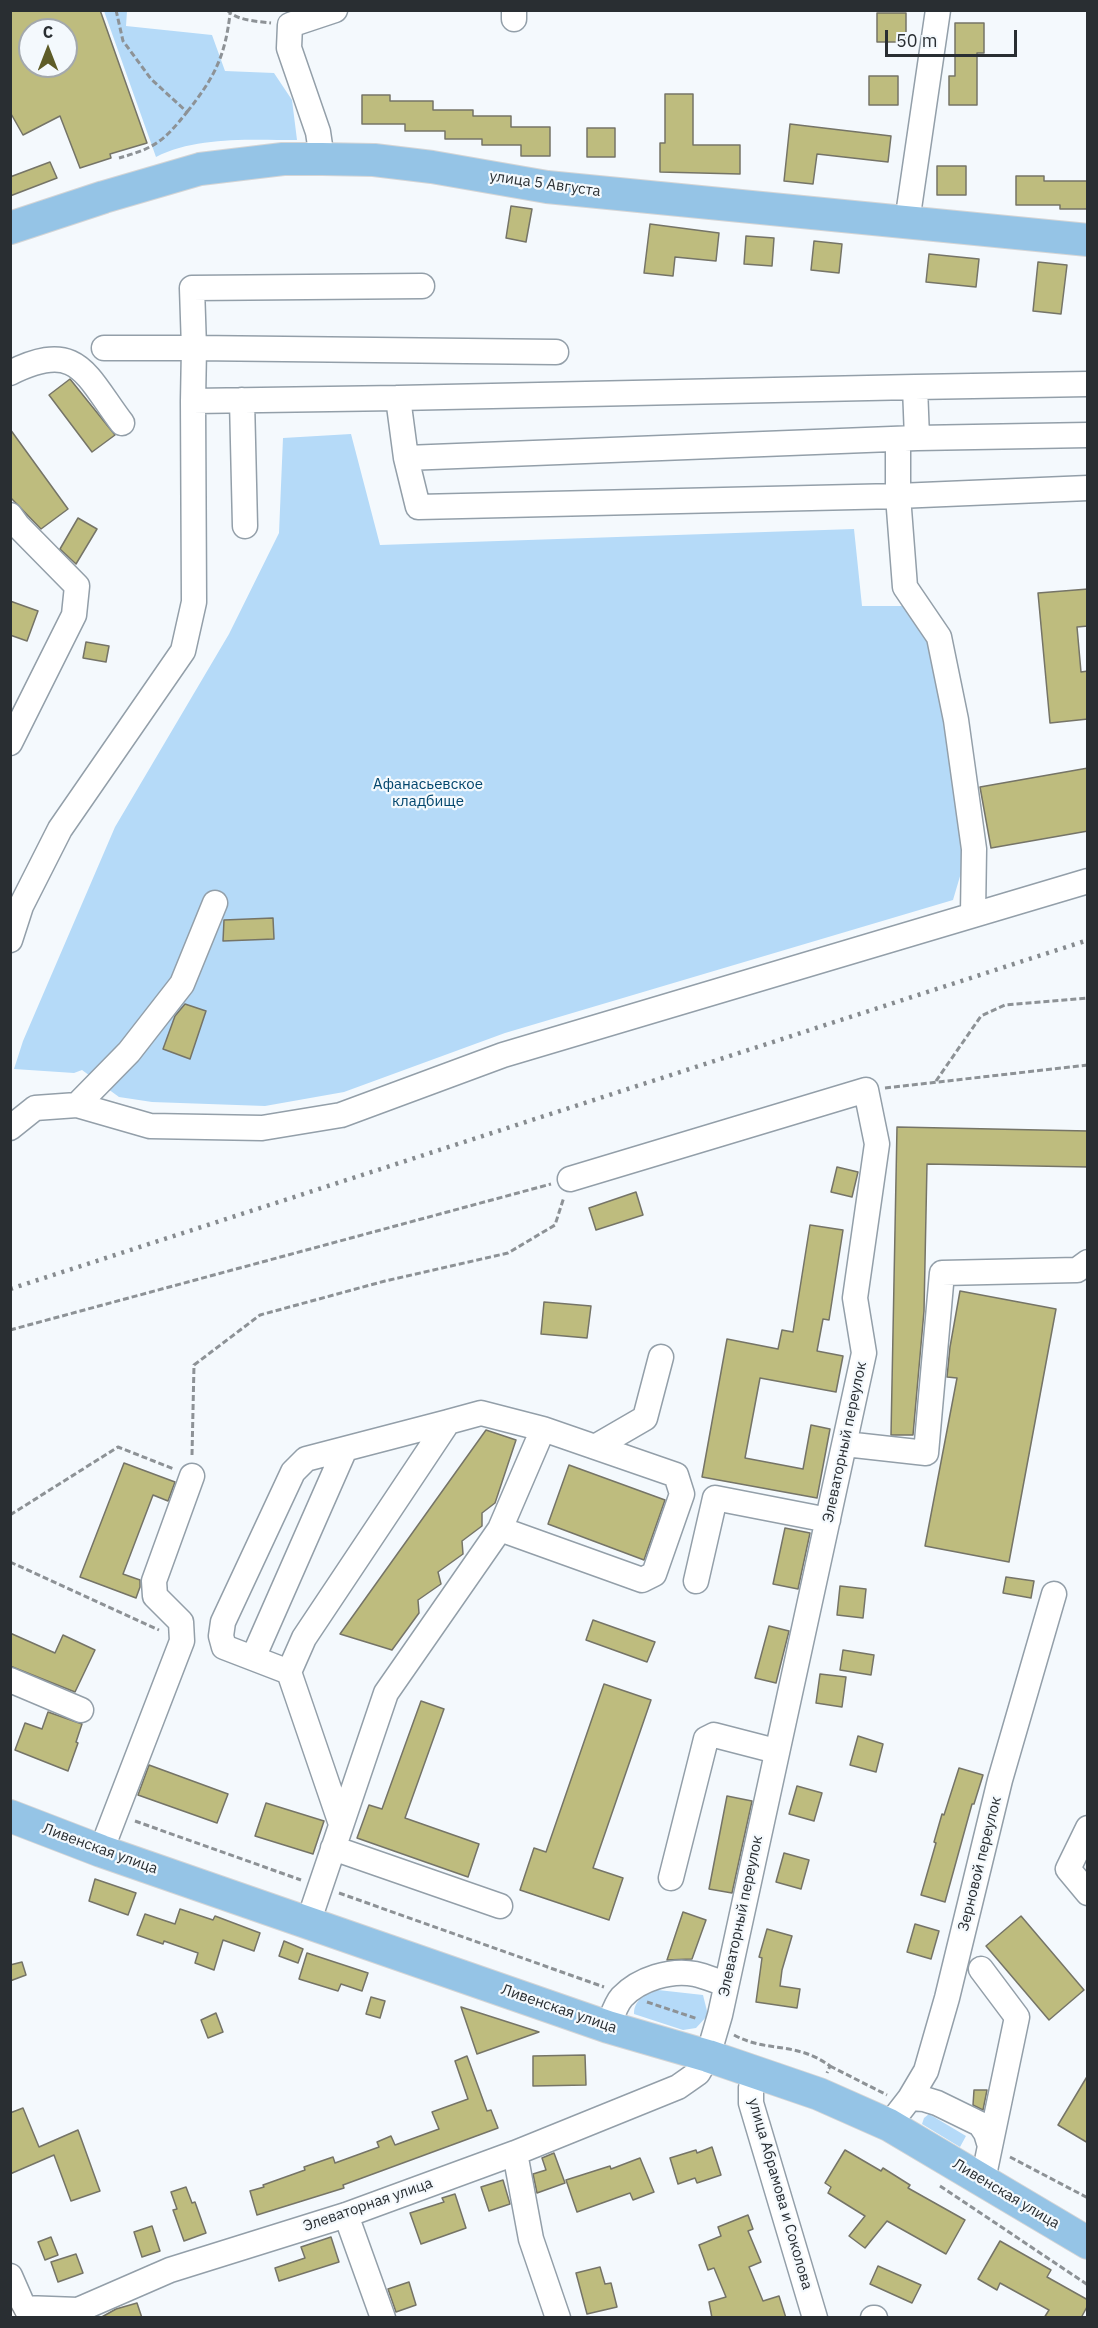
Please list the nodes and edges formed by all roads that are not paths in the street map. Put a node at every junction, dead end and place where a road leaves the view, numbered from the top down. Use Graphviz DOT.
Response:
graph roads {
  1 [pos="335,10"];
  2 [pos="938,10"];
  3 [pos="322,159"];
  4 [pos="908,222"];
  5 [pos="10,228"];
  6 [pos="1088,240"];
  7 [pos="422,286"];
  8 [pos="104,348"];
  9 [pos="194,348"];
  10 [pos="556,352"];
  11 [pos="10,373"];
  12 [pos="1088,384"];
  13 [pos="915,387"];
  14 [pos="398,398"];
  15 [pos="242,400"];
  16 [pos="193,401"];
  17 [pos="122,423"];
  18 [pos="1088,435"];
  19 [pos="907,438"];
  20 [pos="406,458"];
  21 [pos="1088,488"];
  22 [pos="898,496"];
  23 [pos="10,515"];
  24 [pos="245,526"];
  25 [pos="10,743"];
  26 [pos="1088,881"];
  27 [pos="215,903"];
  28 [pos="974,914"];
  29 [pos="10,940"];
  30 [pos="77,1105"];
  31 [pos="10,1128"];
  32 [pos="570,1179"];
  33 [pos="1088,1262"];
  34 [pos="661,1357"];
  35 [pos="448,1422"];
  36 [pos="543,1429"];
  37 [pos="845,1444"];
  38 [pos="595,1447"];
  39 [pos="345,1449"];
  40 [pos="192,1476"];
  41 [pos="828,1520"];
  42 [pos="500,1529"];
  43 [pos="696,1581"];
  44 [pos="1054,1594"];
  45 [pos="253,1658"];
  46 [pos="289,1672"];
  47 [pos="10,1680"];
  48 [pos="81,1710"];
  49 [pos="776,1751"];
  50 [pos="10,1816"];
  51 [pos="340,1824"];
  52 [pos="1088,1828"];
  53 [pos="333,1848"];
  54 [pos="101,1851"];
  55 [pos="671,1878"];
  56 [pos="1088,1893"];
  57 [pos="500,1906"];
  58 [pos="308,1923"];
  59 [pos="981,1969"];
  60 [pos="726,1984"];
  61 [pos="609,2027"];
  62 [pos="708,2056"];
  63 [pos="755,2071"];
  64 [pos="910,2098"];
  65 [pos="889,2126"];
  66 [pos="990,2146"];
  67 [pos="515,2153"];
  68 [pos="983,2180"];
  69 [pos="345,2215"];
  70 [pos="1088,2243"];
  71 [pos="10,2277"];
  72 [pos="17,2307"];
  73 [pos="80,2314"];
  74 [pos="383,2318"];
  75 [pos="558,2318"];
  76 [pos="815,2318"];
  1 -- 3 [label="street"];
  2 -- 4 [label="street"];
  3 -- 4 [label="main road, улица 5 Августа"];
  3 -- 5 [label="main road, улица 5 Августа"];
  4 -- 6 [label="main road, улица 5 Августа"];
  7 -- 9 [label="street"];
  8 -- 9 [label="street"];
  9 -- 10 [label="street"];
  9 -- 16 [label="street"];
  11 -- 17 [label="street"];
  12 -- 13 [label="street"];
  13 -- 14 [label="street"];
  13 -- 19 [label="street"];
  14 -- 15 [label="street"];
  14 -- 20 [label="street"];
  15 -- 16 [label="street"];
  15 -- 24 [label="street"];
  16 -- 29 [label="street"];
  18 -- 19 [label="street"];
  19 -- 20 [label="street"];
  19 -- 22 [label="street"];
  20 -- 22 [label="street"];
  21 -- 22 [label="street"];
  22 -- 28 [label="street"];
  23 -- 25 [label="street"];
  26 -- 28 [label="street"];
  27 -- 30 [label="street"];
  28 -- 30 [label="street"];
  30 -- 31 [label="street"];
  32 -- 37 [label="street, Элеваторный переулок"];
  33 -- 37 [label="street"];
  34 -- 38 [label="street"];
  35 -- 36 [label="street"];
  35 -- 39 [label="street"];
  35 -- 46 [label="street"];
  36 -- 38 [label="street"];
  36 -- 42 [label="street"];
  37 -- 41 [label="street, Элеваторный переулок"];
  38 -- 42 [label="street"];
  39 -- 45 [label="street"];
  39 -- 45 [label="street"];
  40 -- 54 [label="street"];
  41 -- 43 [label="street"];
  41 -- 49 [label="street, Элеваторный переулок"];
  42 -- 51 [label="street"];
  44 -- 64 [label="street, Зерновой переулок"];
  45 -- 46 [label="street"];
  46 -- 51 [label="street"];
  47 -- 48 [label="street"];
  49 -- 55 [label="street"];
  49 -- 60 [label="street, Элеваторный переулок"];
  50 -- 54 [label="main road, Ливенская улица"];
  51 -- 53 [label="street"];
  52 -- 56 [label="street"];
  53 -- 57 [label="street"];
  53 -- 58 [label="street"];
  54 -- 58 [label="main road, Ливенская улица"];
  58 -- 61 [label="main road, Ливенская улица"];
  59 -- 66 [label="street"];
  60 -- 61 [label="street"];
  60 -- 62 [label="street, Элеваторный переулок"];
  61 -- 62 [label="main road, Ливенская улица"];
  62 -- 63 [label="main road, Ливенская улица"];
  62 -- 67 [label="street, Элеваторная улица"];
  63 -- 65 [label="main road, Ливенская улица"];
  63 -- 76 [label="street, улица Абрамова и Соколова"];
  64 -- 65 [label="street, Зерновой переулок"];
  64 -- 66 [label="street"];
  65 -- 68 [label="main road, Ливенская улица"];
  66 -- 68 [label="street"];
  67 -- 69 [label="street, Элеваторная улица"];
  67 -- 75 [label="street"];
  68 -- 70 [label="main road, Ливенская улица"];
  69 -- 73 [label="street, Элеваторная улица"];
  69 -- 74 [label="street"];
  71 -- 72 [label="street"];
  72 -- 73 [label="street, Элеваторная улица"];
}
